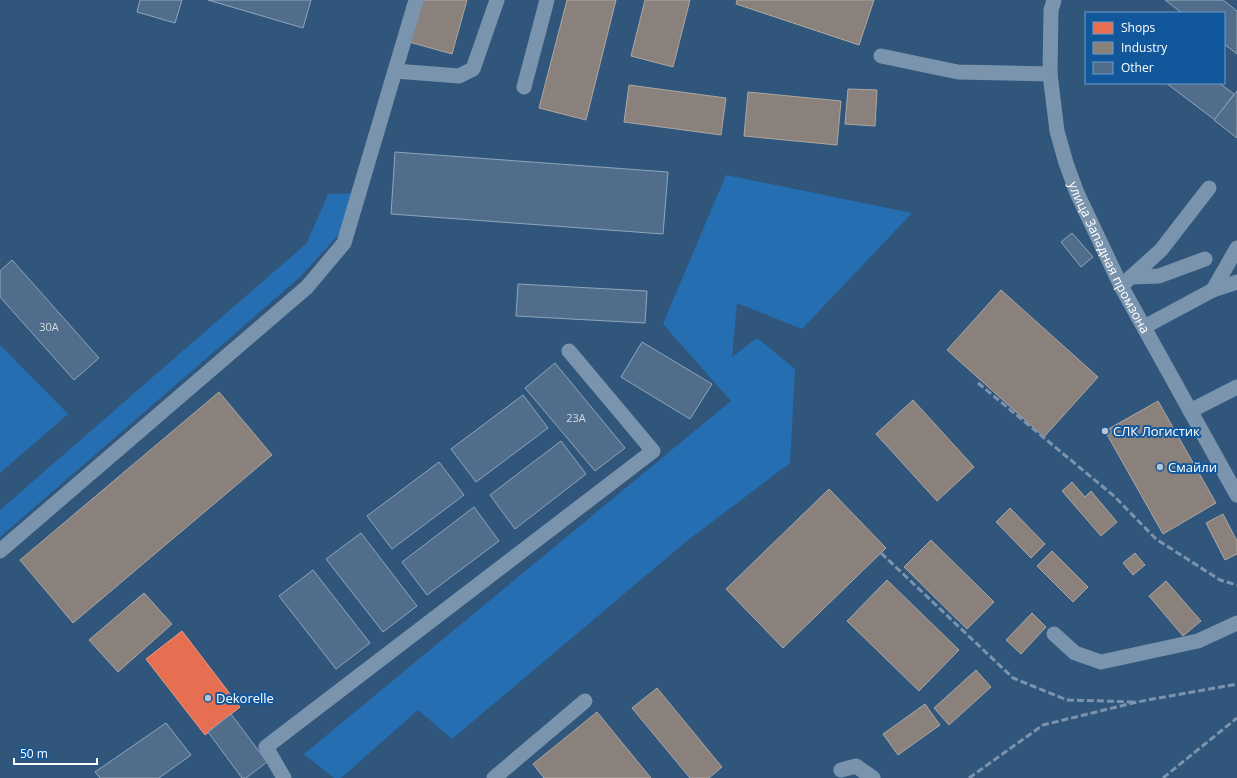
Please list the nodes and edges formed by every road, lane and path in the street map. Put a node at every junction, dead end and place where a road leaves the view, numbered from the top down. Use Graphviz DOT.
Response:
graph roads {
  1 [pos="416,0"];
  2 [pos="497,0"];
  3 [pos="547,0"];
  4 [pos="1054,0"];
  5 [pos="881,56"];
  6 [pos="395,71"];
  7 [pos="1050,74"];
  8 [pos="524,87"];
  9 [pos="1209,188"];
  10 [pos="1237,248"];
  11 [pos="1205,259"];
  12 [pos="1126,282"];
  13 [pos="1237,282"];
  14 [pos="1213,290"];
  15 [pos="1144,327"];
  16 [pos="569,351"];
  17 [pos="1237,387"];
  18 [pos="1190,411"];
  19 [pos="1237,495"];
  20 [pos="0,551"];
  21 [pos="1237,623"];
  22 [pos="1054,634"];
  23 [pos="585,701"];
  24 [pos="841,770"];
  25 [pos="284,778"];
  26 [pos="494,778"];
  27 [pos="873,778"];
  1 -- 6 [label="street"];
  2 -- 6 [label="street"];
  3 -- 8 [label="street"];
  4 -- 7 [label="street, улица Западная промзона"];
  5 -- 7 [label="street"];
  6 -- 20 [label="street"];
  7 -- 12 [label="street, улица Западная промзона"];
  9 -- 12 [label="street"];
  10 -- 14 [label="street"];
  11 -- 12 [label="street"];
  12 -- 15 [label="street, улица Западная промзона"];
  13 -- 14 [label="street"];
  14 -- 15 [label="street"];
  15 -- 18 [label="street, улица Западная промзона"];
  16 -- 25 [label="street"];
  17 -- 18 [label="street"];
  18 -- 19 [label="street, улица Западная промзона"];
  21 -- 22 [label="street"];
  23 -- 26 [label="street"];
  24 -- 27 [label="street"];
}
